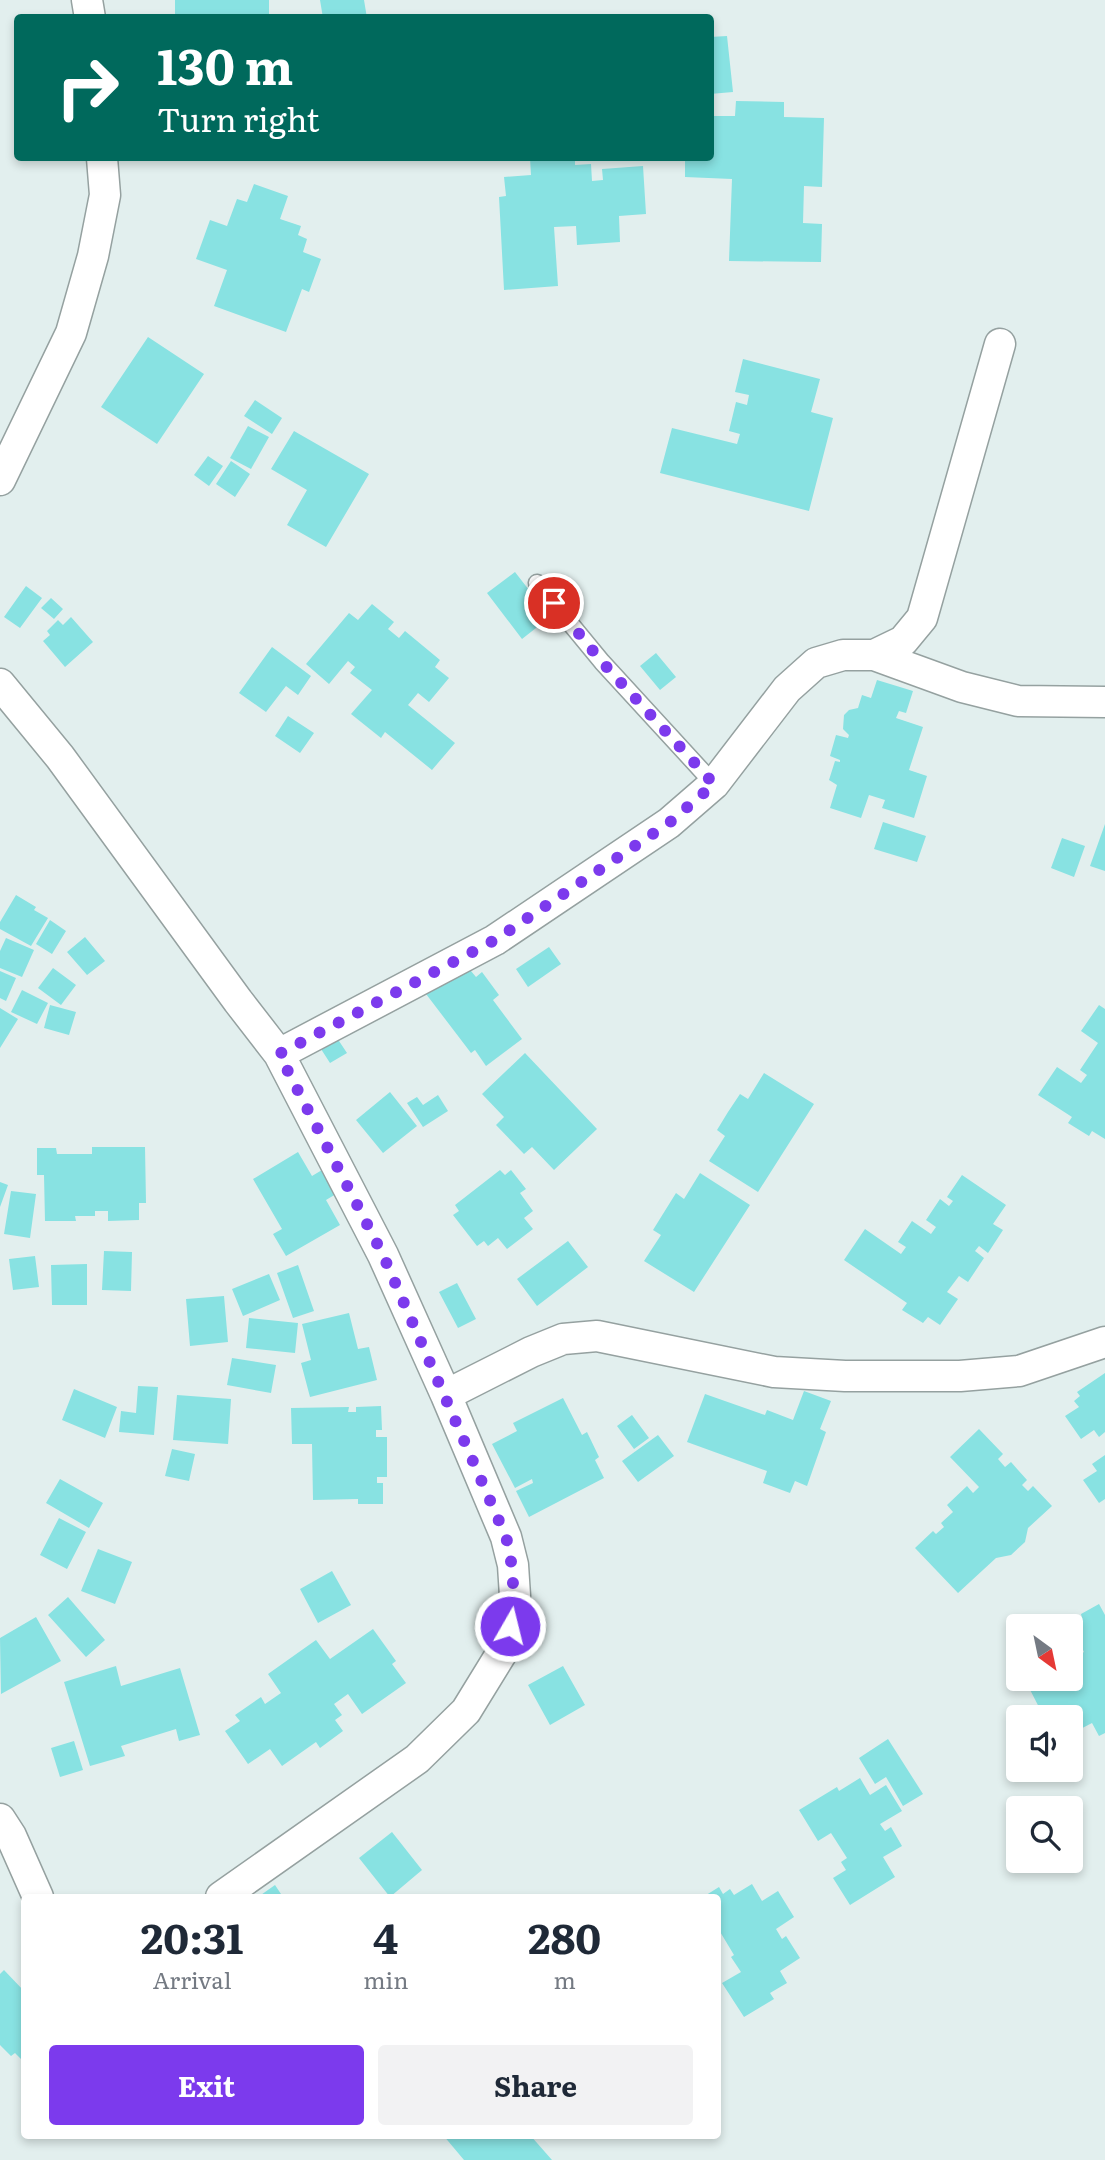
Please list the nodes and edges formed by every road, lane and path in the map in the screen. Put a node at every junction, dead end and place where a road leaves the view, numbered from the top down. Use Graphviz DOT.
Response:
graph roads {
  1 [pos="102,161"];
  2 [pos="1000,344"];
  3 [pos="0,480"];
  4 [pos="537,583"];
  5 [pos="874,655"];
  6 [pos="0,684"];
  7 [pos="1105,702"];
  8 [pos="714,784"];
  9 [pos="279,1054"];
  10 [pos="1105,1342"];
  11 [pos="446,1395"];
  12 [pos="0,1819"];
  13 [pos="37,1894"];
  14 [pos="225,1894"];
  1 -- 3 [label="street"];
  2 -- 5 [label="street"];
  4 -- 8 [label="lane"];
  5 -- 7 [label="street"];
  5 -- 8 [label="street"];
  6 -- 9 [label="street"];
  8 -- 9 [label="street"];
  9 -- 11 [label="street"];
  10 -- 11 [label="street"];
  11 -- 14 [label="street"];
  12 -- 13 [label="street"];
}
